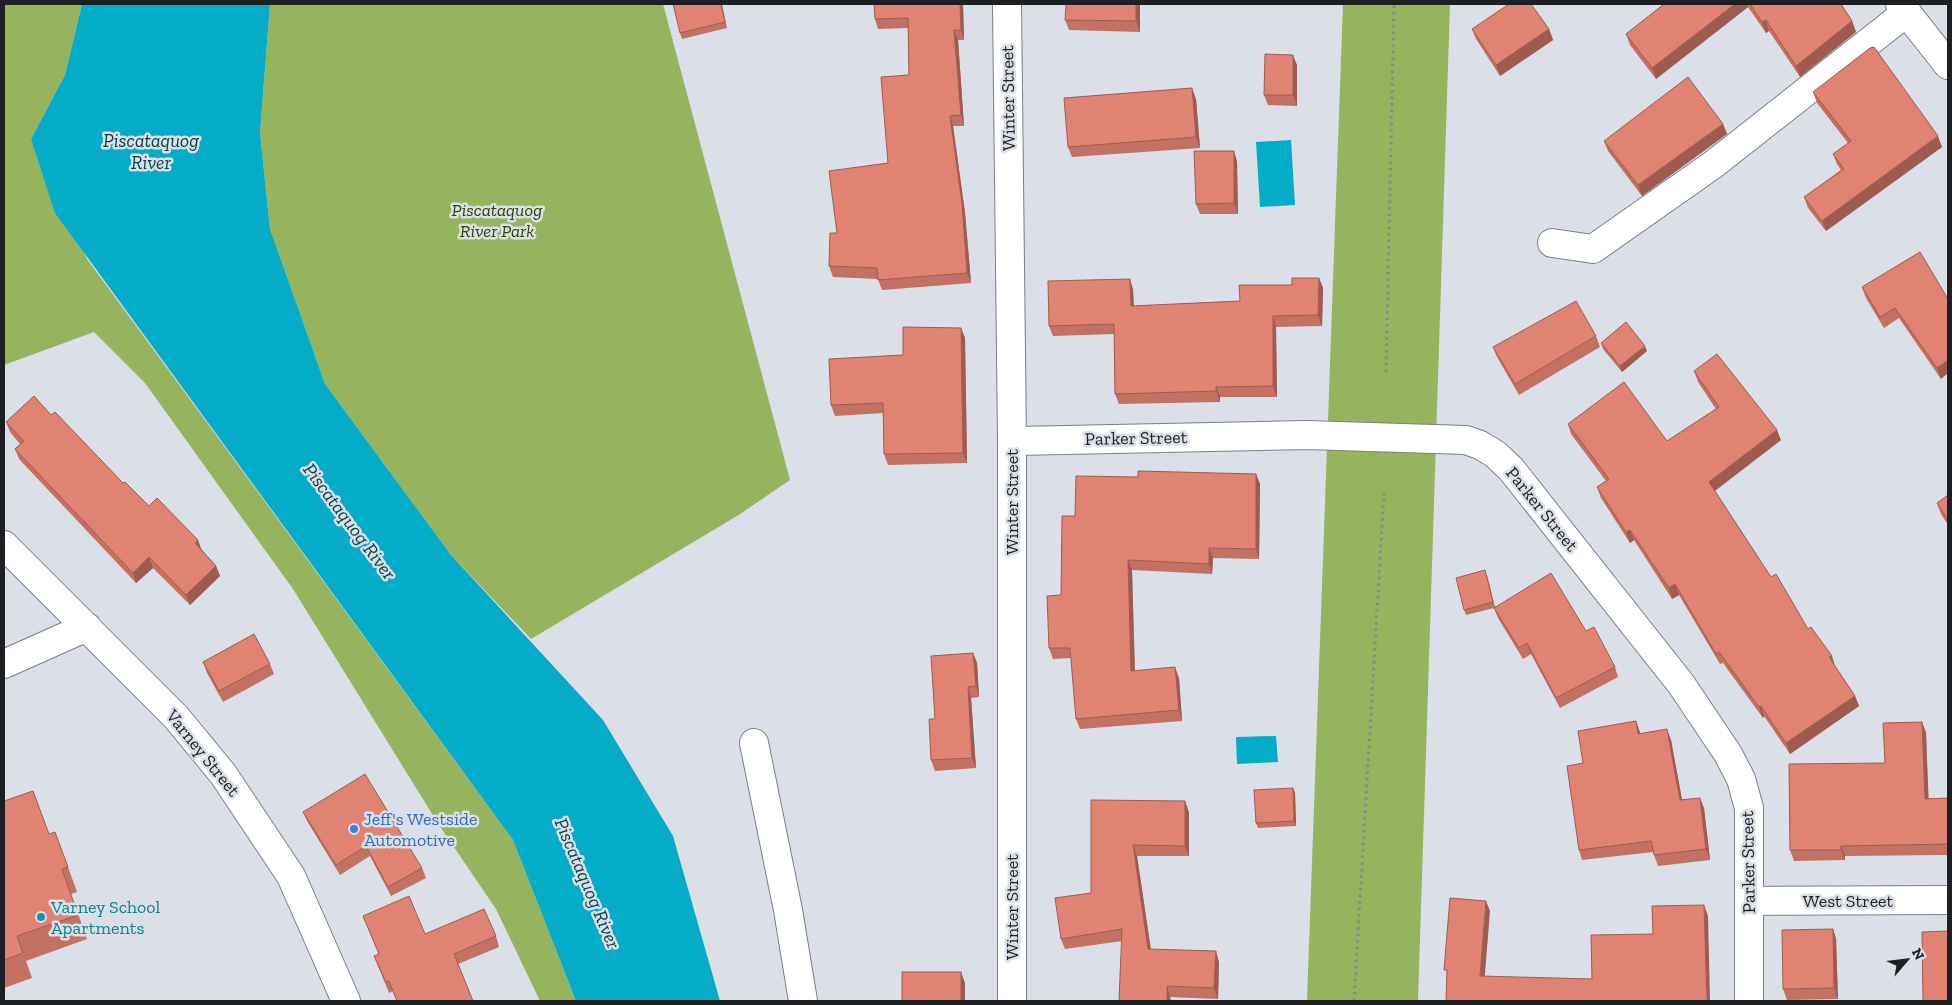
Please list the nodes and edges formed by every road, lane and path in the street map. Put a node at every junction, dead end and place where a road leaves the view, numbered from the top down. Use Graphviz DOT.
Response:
graph roads {
  1 [pos="1007,4"];
  2 [pos="1394,4"];
  3 [pos="1904,8"];
  4 [pos="1948,65"];
  5 [pos="1552,243"];
  6 [pos="1386,372"];
  7 [pos="1012,441"];
  8 [pos="1384,493"];
  9 [pos="4,545"];
  10 [pos="87,627"];
  11 [pos="4,664"];
  12 [pos="754,743"];
  13 [pos="1749,900"];
  14 [pos="1948,900"];
  15 [pos="346,1001"];
  16 [pos="803,1001"];
  17 [pos="1012,1001"];
  18 [pos="1354,1001"];
  19 [pos="1749,1001"];
  1 -- 7 [label="street, Winter Street"];
  2 -- 6 [label="path"];
  3 -- 4 [label="street"];
  3 -- 5 [label="street"];
  7 -- 13 [label="street, Parker Street"];
  7 -- 17 [label="street, Winter Street"];
  8 -- 18 [label="path"];
  9 -- 10 [label="street, Varney Street"];
  10 -- 11 [label="street"];
  10 -- 15 [label="street, Varney Street"];
  12 -- 16 [label="street"];
  13 -- 14 [label="street, West Street"];
  13 -- 19 [label="street, Parker Street"];
}
